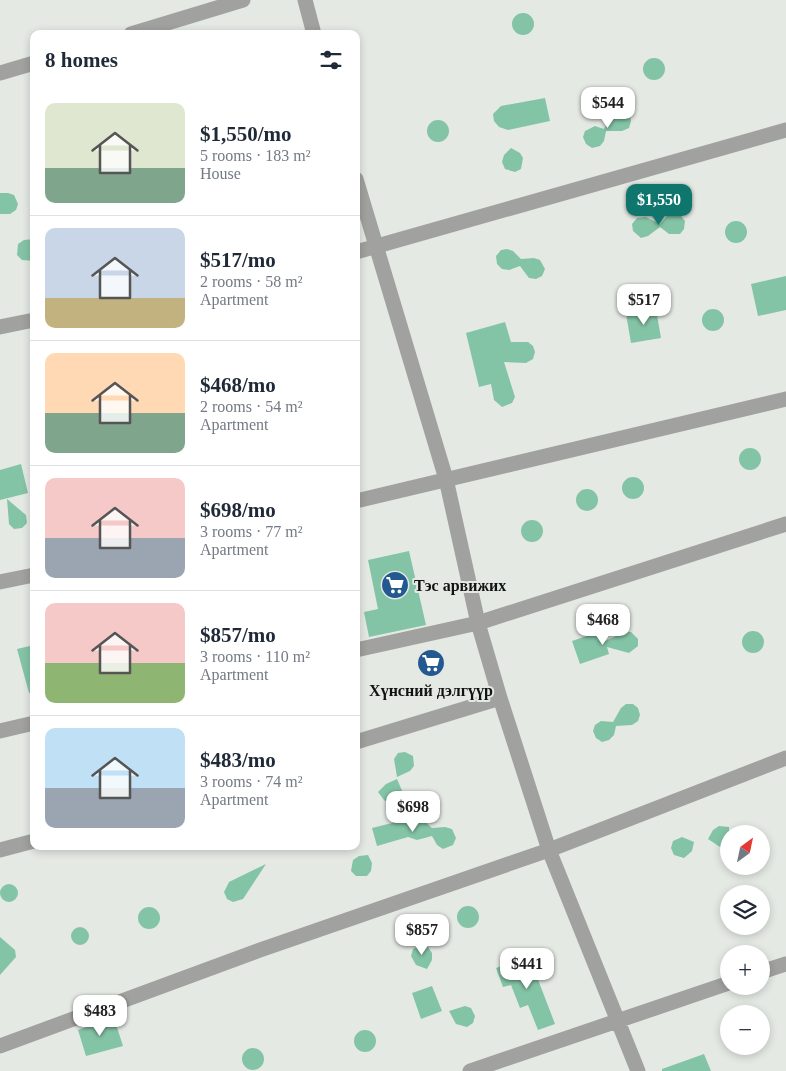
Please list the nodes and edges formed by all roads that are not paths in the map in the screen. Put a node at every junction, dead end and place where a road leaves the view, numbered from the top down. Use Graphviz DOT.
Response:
graph roads {
  1 [pos="243,0"];
  2 [pos="305,0"];
  3 [pos="144,30"];
  4 [pos="313,30"];
  5 [pos="30,64"];
  6 [pos="0,73"];
  7 [pos="786,130"];
  8 [pos="360,193"];
  9 [pos="376,248"];
  10 [pos="360,251"];
  11 [pos="30,321"];
  12 [pos="0,327"];
  13 [pos="786,398"];
  14 [pos="446,479"];
  15 [pos="360,499"];
  16 [pos="786,524"];
  17 [pos="30,576"];
  18 [pos="0,582"];
  19 [pos="478,622"];
  20 [pos="360,649"];
  21 [pos="500,698"];
  22 [pos="30,724"];
  23 [pos="0,731"];
  24 [pos="360,741"];
  25 [pos="786,758"];
  26 [pos="30,842"];
  27 [pos="0,850"];
  28 [pos="549,850"];
  29 [pos="786,964"];
  30 [pos="770,969"];
  31 [pos="720,986"];
  32 [pos="617,1021"];
  33 [pos="0,1046"];
  34 [pos="470,1071"];
  35 [pos="638,1071"];
  1 -- 3 [label="street"];
  2 -- 4 [label="street"];
  5 -- 6 [label="street"];
  7 -- 9 [label="street"];
  8 -- 9 [label="street"];
  9 -- 10 [label="street"];
  9 -- 14 [label="street"];
  11 -- 12 [label="street"];
  13 -- 14 [label="street"];
  14 -- 15 [label="street"];
  14 -- 19 [label="street"];
  16 -- 19 [label="street"];
  17 -- 18 [label="street"];
  19 -- 20 [label="street"];
  19 -- 21 [label="street"];
  21 -- 24 [label="street"];
  21 -- 28 [label="street"];
  22 -- 23 [label="street"];
  25 -- 28 [label="street"];
  26 -- 27 [label="street"];
  28 -- 32 [label="street"];
  28 -- 33 [label="street"];
  29 -- 30 [label="street"];
  31 -- 32 [label="street"];
  32 -- 34 [label="street"];
  32 -- 35 [label="street"];
}
